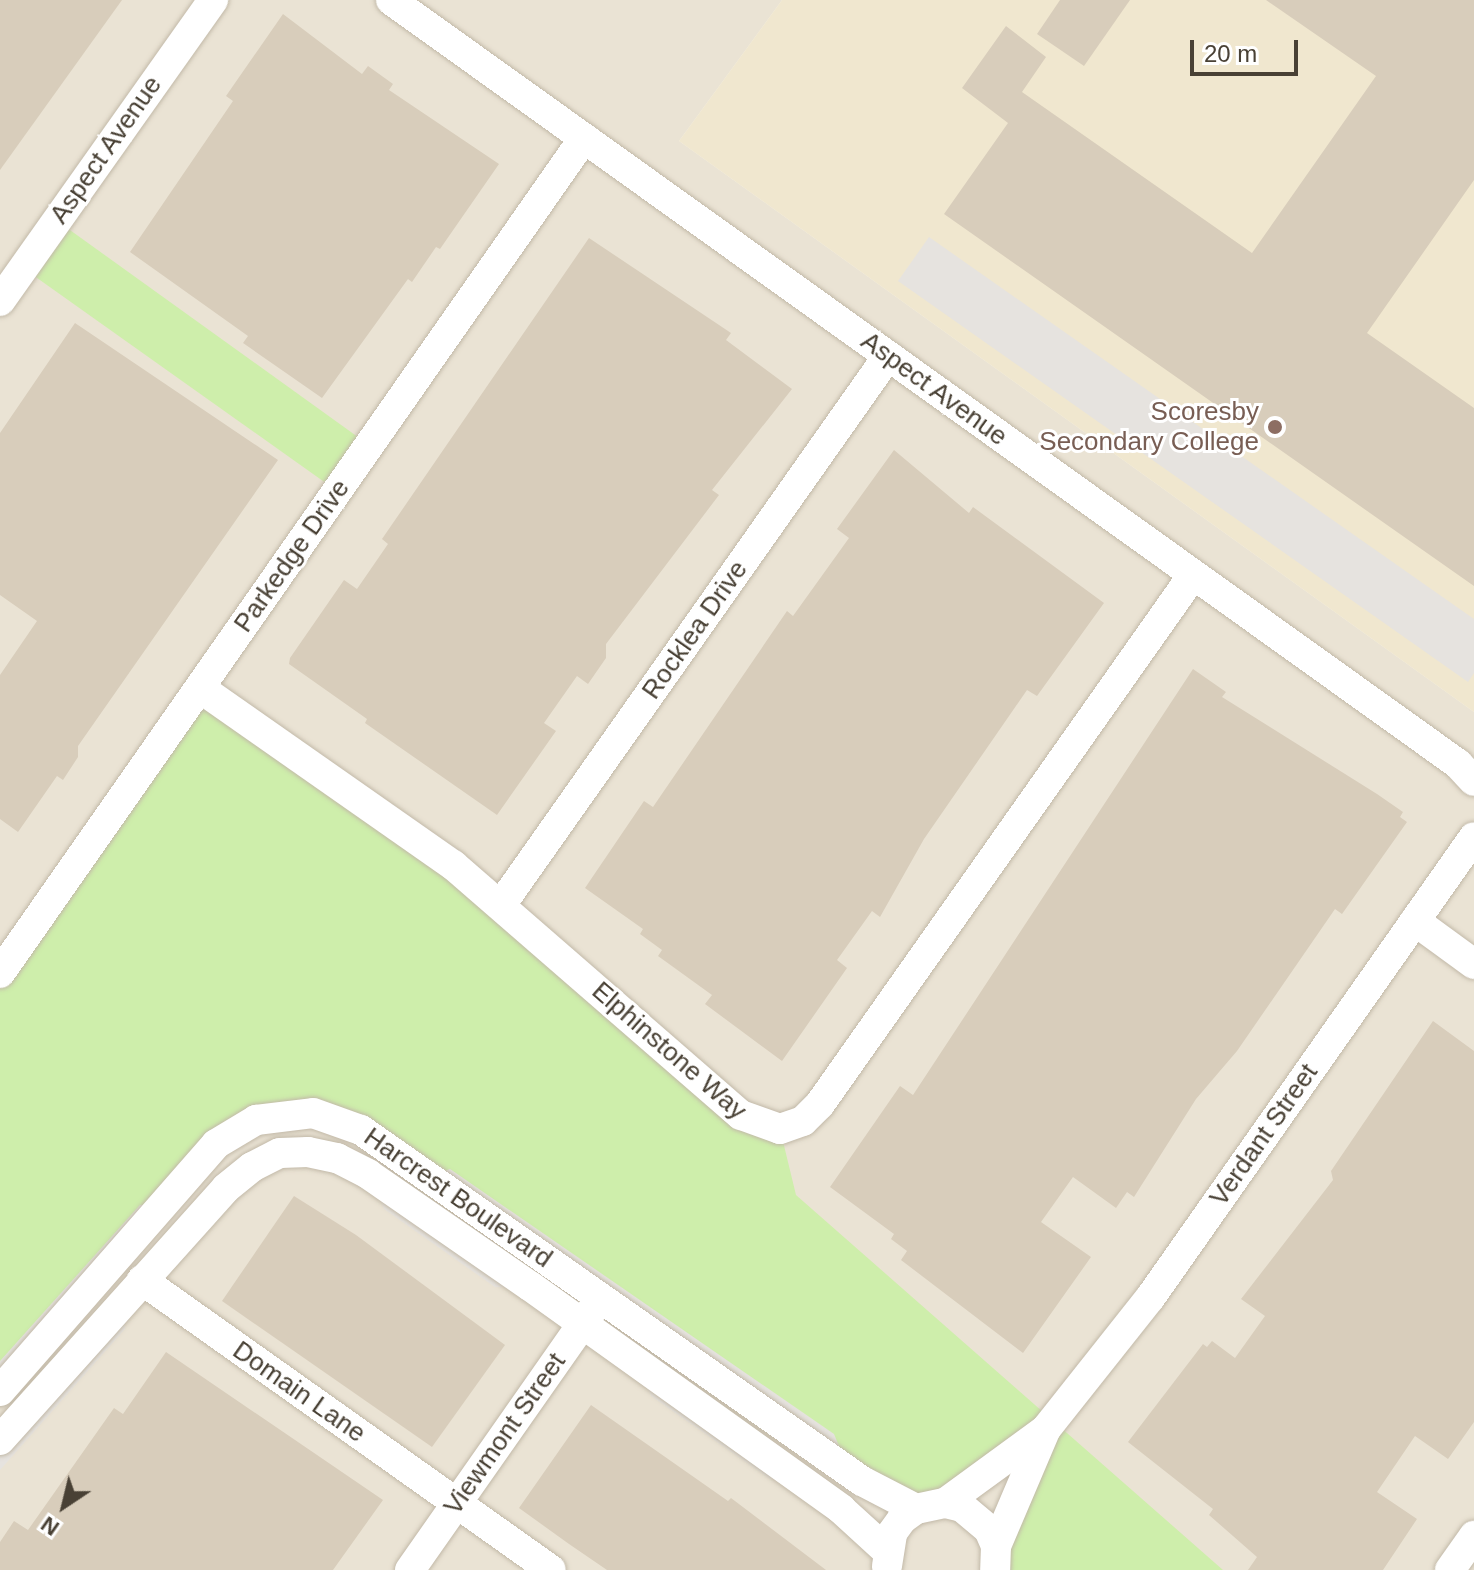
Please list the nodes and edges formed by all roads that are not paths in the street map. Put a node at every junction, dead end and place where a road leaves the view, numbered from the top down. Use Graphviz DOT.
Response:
graph roads {
  1 [pos="213,0"];
  2 [pos="391,0"];
  3 [pos="584,138"];
  4 [pos="0,301"];
  5 [pos="888,356"];
  6 [pos="1193,575"];
  7 [pos="200,688"];
  8 [pos="1474,781"];
  9 [pos="1474,837"];
  10 [pos="501,905"];
  11 [pos="1415,921"];
  12 [pos="1474,964"];
  13 [pos="0,973"];
  14 [pos="142,1280"];
  15 [pos="600,1298"];
  16 [pos="582,1324"];
  17 [pos="0,1391"];
  18 [pos="1046,1429"];
  19 [pos="0,1440"];
  20 [pos="456,1503"];
  21 [pos="930,1506"];
  22 [pos="1472,1542"];
  23 [pos="887,1560"];
  24 [pos="998,1562"];
  25 [pos="410,1570"];
  26 [pos="551,1570"];
  27 [pos="1450,1570"];
  1 -- 4 [label="street, Aspect Avenue"];
  2 -- 3 [label="street, Aspect Avenue"];
  3 -- 5 [label="street, Aspect Avenue"];
  3 -- 7 [label="street, Parkedge Drive"];
  5 -- 6 [label="street, Aspect Avenue"];
  5 -- 10 [label="street, Rocklea Drive"];
  6 -- 8 [label="street, Aspect Avenue"];
  6 -- 10 [label="street, Elphinstone Way"];
  7 -- 10 [label="street, Elphinstone Way"];
  7 -- 13 [label="street, Parkedge Drive"];
  9 -- 11 [label="street, Verdant Street"];
  11 -- 12 [label="street"];
  11 -- 18 [label="street, Verdant Street"];
  14 -- 16 [label="street, Harcrest Boulevard"];
  14 -- 19 [label="street, Harcrest Boulevard"];
  14 -- 20 [label="street, Domain Lane"];
  15 -- 16 [label="street, Viewmont Street"];
  15 -- 17 [label="street, Harcrest Boulevard"];
  15 -- 21 [label="street, Harcrest Boulevard"];
  16 -- 20 [label="street, Viewmont Street"];
  16 -- 23 [label="street, Harcrest Boulevard"];
  18 -- 21 [label="street, Verdant Street"];
  18 -- 24 [label="street, Verdant Street"];
  20 -- 25 [label="street, Viewmont Street"];
  20 -- 26 [label="street, Domain Lane"];
  21 -- 23 [label="street, Verdant Street"];
  21 -- 24 [label="street, Harcrest Boulevard"];
  22 -- 27 [label="street"];
}
